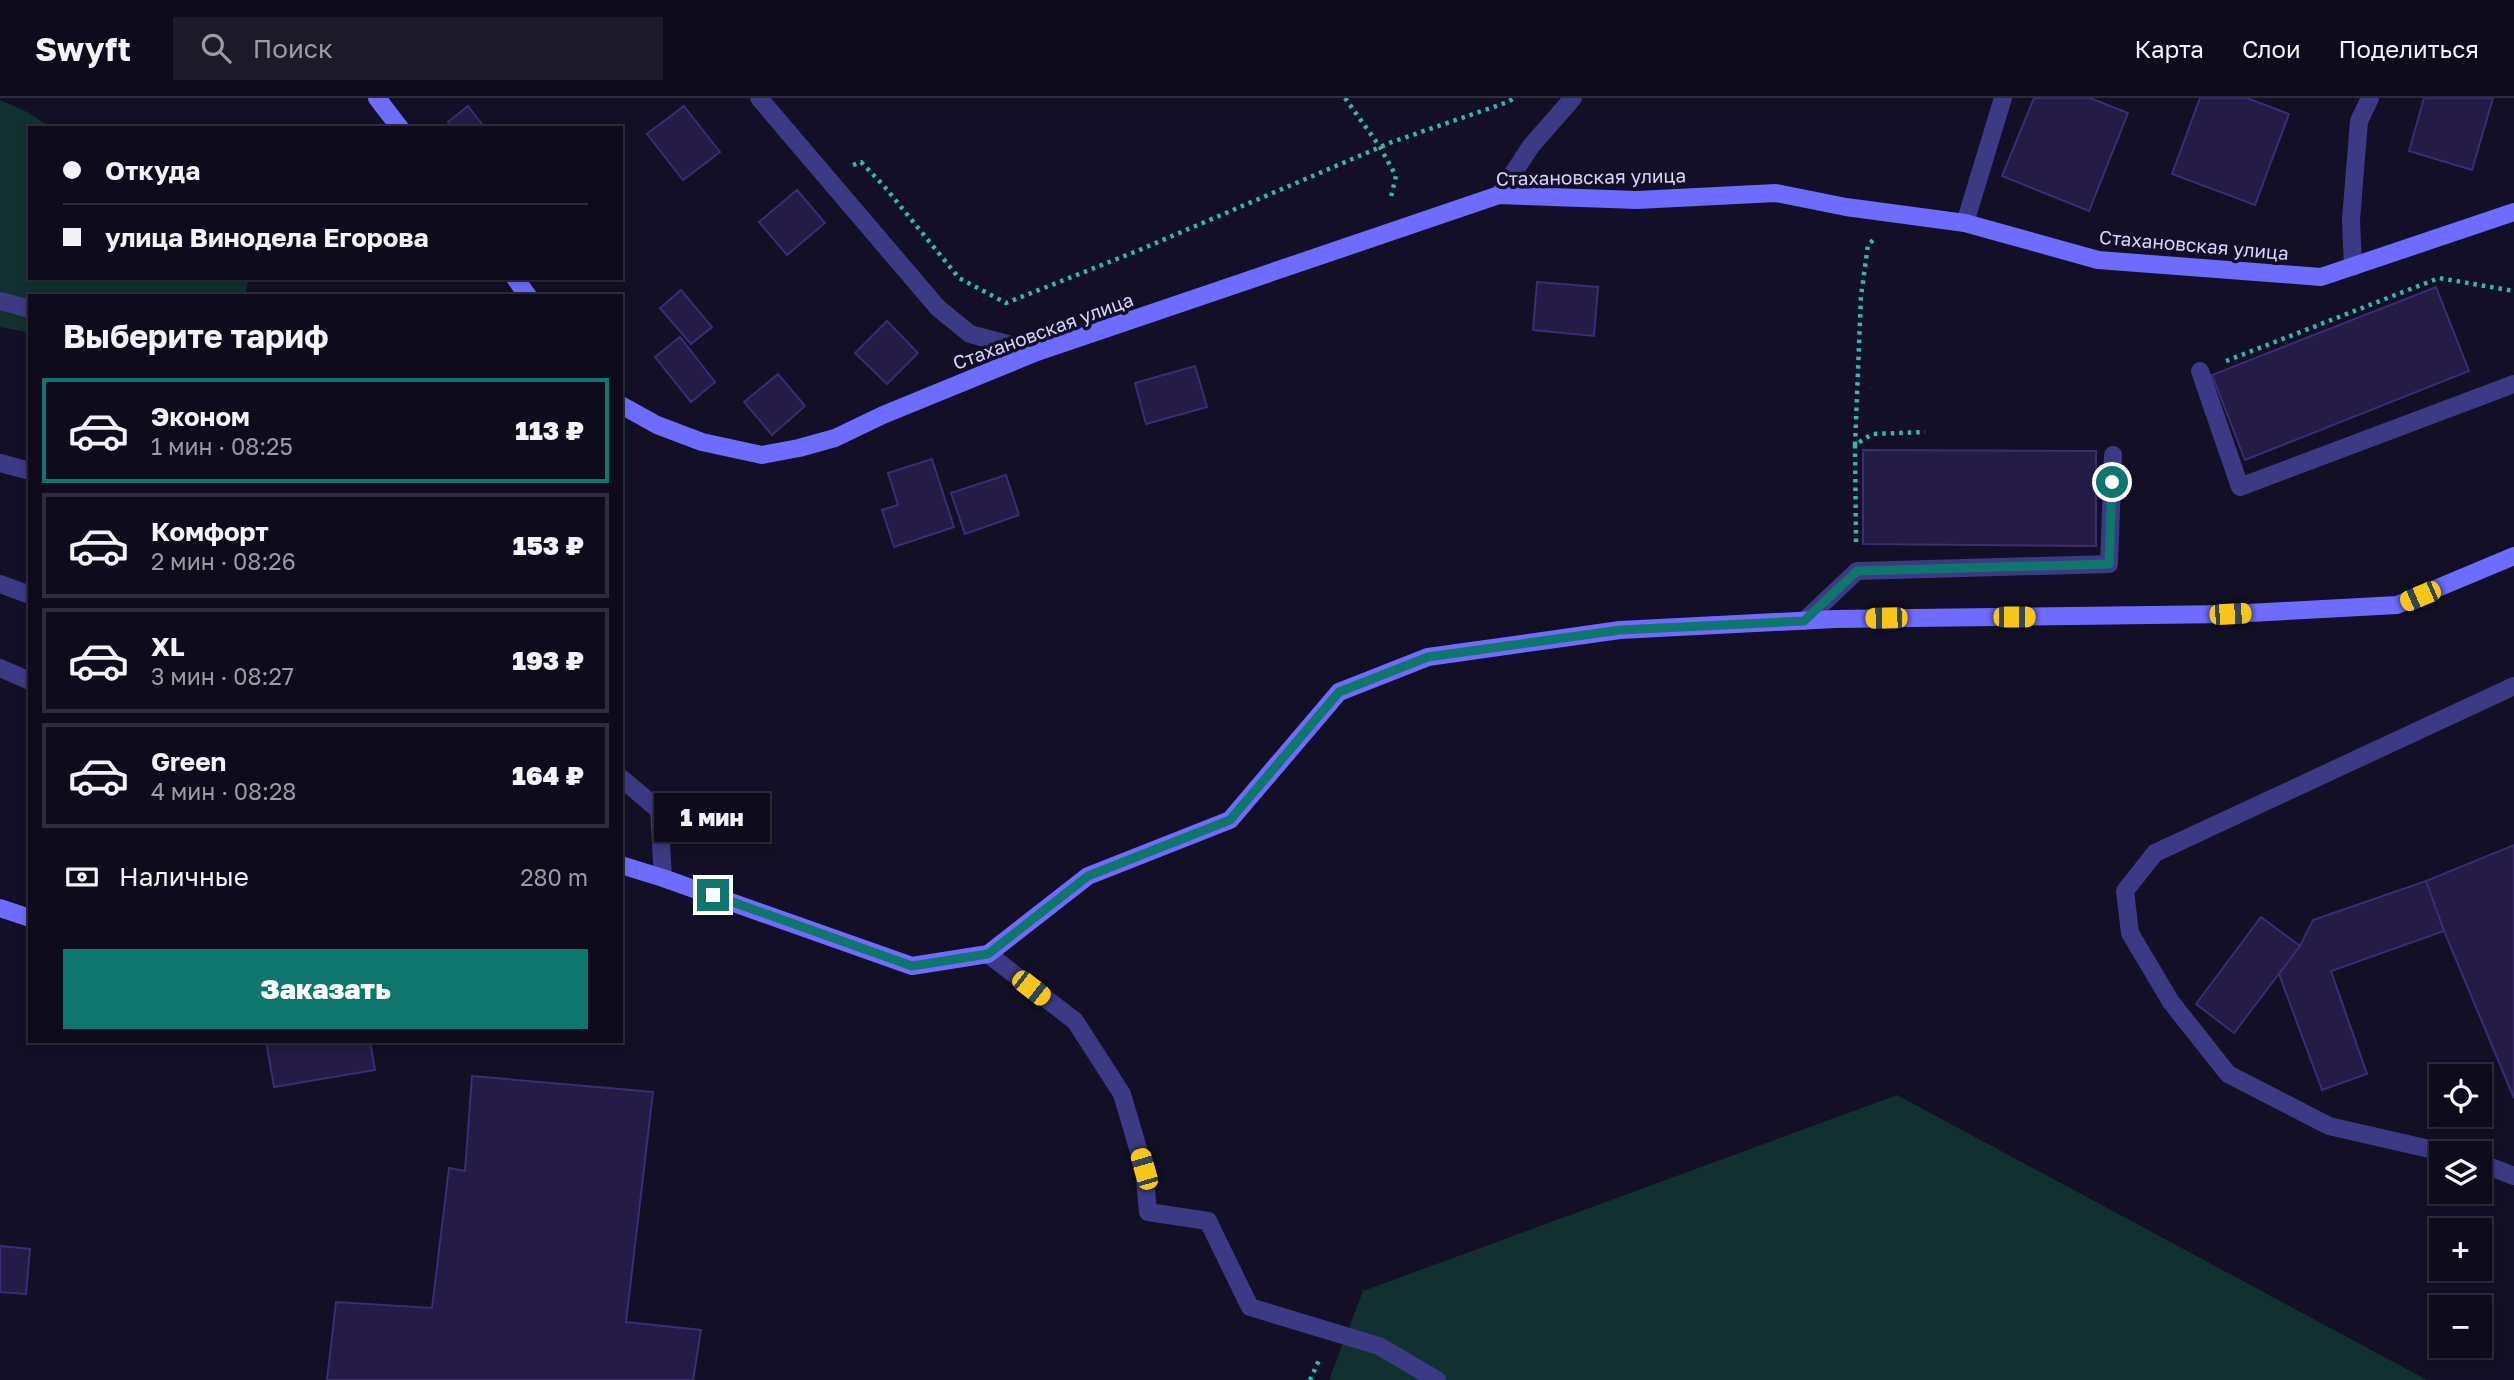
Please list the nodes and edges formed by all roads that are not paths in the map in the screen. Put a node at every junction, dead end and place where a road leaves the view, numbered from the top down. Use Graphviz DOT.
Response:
graph roads {
  1 [pos="377,98"];
  2 [pos="759,98"];
  3 [pos="1573,98"];
  4 [pos="2003,98"];
  5 [pos="2370,98"];
  6 [pos="398,126"];
  7 [pos="1499,195"];
  8 [pos="2514,212"];
  9 [pos="1965,223"];
  10 [pos="2353,267"];
  11 [pos="0,301"];
  12 [pos="28,308"];
  13 [pos="1037,352"];
  14 [pos="2200,371"];
  15 [pos="2514,384"];
  16 [pos="623,406"];
  17 [pos="2113,455"];
  18 [pos="0,463"];
  19 [pos="28,470"];
  20 [pos="2514,556"];
  21 [pos="0,584"];
  22 [pos="28,594"];
  23 [pos="1804,621"];
  24 [pos="0,668"];
  25 [pos="28,680"];
  26 [pos="2514,687"];
  27 [pos="623,780"];
  28 [pos="623,866"];
  29 [pos="663,877"];
  30 [pos="0,908"];
  31 [pos="28,917"];
  32 [pos="988,954"];
  33 [pos="2429,1149"];
  34 [pos="2492,1168"];
  35 [pos="2514,1176"];
  36 [pos="1437,1380"];
  1 -- 6 [label="main road"];
  2 -- 13 [label="street"];
  3 -- 7 [label="street"];
  4 -- 9 [label="street"];
  5 -- 10 [label="street"];
  7 -- 9 [label="main road, Стахановская улица"];
  7 -- 13 [label="main road, Стахановская улица"];
  8 -- 10 [label="main road, Стахановская улица"];
  9 -- 10 [label="main road, Стахановская улица"];
  11 -- 12 [label="street"];
  13 -- 16 [label="main road, Стахановская улица"];
  14 -- 15 [label="street"];
  17 -- 23 [label="street"];
  18 -- 19 [label="street"];
  20 -- 23 [label="main road"];
  21 -- 22 [label="street"];
  23 -- 32 [label="main road"];
  24 -- 25 [label="street"];
  26 -- 33 [label="street"];
  27 -- 29 [label="street"];
  28 -- 29 [label="main road"];
  29 -- 32 [label="main road"];
  30 -- 31 [label="main road"];
  32 -- 36 [label="street"];
  34 -- 35 [label="street"];
}
